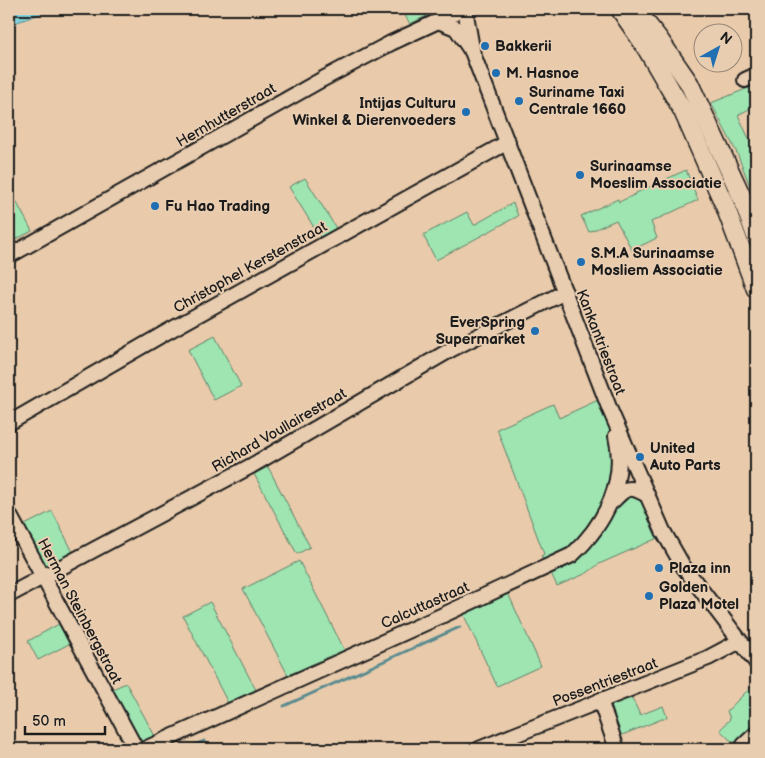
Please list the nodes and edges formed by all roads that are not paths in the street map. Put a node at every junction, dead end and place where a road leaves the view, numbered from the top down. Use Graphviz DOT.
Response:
graph roads {
  1 [pos="465,9"];
  2 [pos="620,9"];
  3 [pos="634,9"];
  4 [pos="438,21"];
  5 [pos="473,54"];
  6 [pos="508,142"];
  7 [pos="756,236"];
  8 [pos="9,256"];
  9 [pos="755,280"];
  10 [pos="565,292"];
  11 [pos="610,410"];
  12 [pos="9,423"];
  13 [pos="645,494"];
  14 [pos="610,504"];
  15 [pos="9,514"];
  16 [pos="43,578"];
  17 [pos="9,595"];
  18 [pos="740,641"];
  19 [pos="756,662"];
  20 [pos="600,700"];
  21 [pos="756,734"];
  22 [pos="136,749"];
  23 [pos="145,749"];
  24 [pos="480,749"];
  25 [pos="617,749"];
  26 [pos="743,749"];
  1 -- 4 [label="street, Hernhutterstraat"];
  1 -- 5 [label="street, Kankantriestraat"];
  2 -- 9 [label="main road"];
  3 -- 7 [label="main road"];
  4 -- 5 [label="street"];
  4 -- 8 [label="street, Hernhutterstraat"];
  5 -- 6 [label="street, Kankantriestraat"];
  6 -- 10 [label="street, Kankantriestraat"];
  6 -- 12 [label="street, Christophel Kerstenstraat"];
  10 -- 11 [label="street, Kankantriestraat"];
  10 -- 16 [label="street, Richard Voullairestraat"];
  11 -- 13 [label="street, Kankantriestraat"];
  11 -- 14 [label="street, Calcuttastraat"];
  13 -- 14 [label="street"];
  13 -- 18 [label="street, Kankantriestraat"];
  14 -- 23 [label="street, Calcuttastraat"];
  15 -- 16 [label="street, Herman Steinbergstraat"];
  16 -- 17 [label="street, Richard Voullairestraat"];
  16 -- 22 [label="street, Herman Steinbergstraat"];
  18 -- 19 [label="street, Kankantriestraat"];
  18 -- 20 [label="street, Possentriestraat"];
  20 -- 24 [label="street, Possentriestraat"];
  20 -- 25 [label="street"];
  21 -- 26 [label="street"];
}
